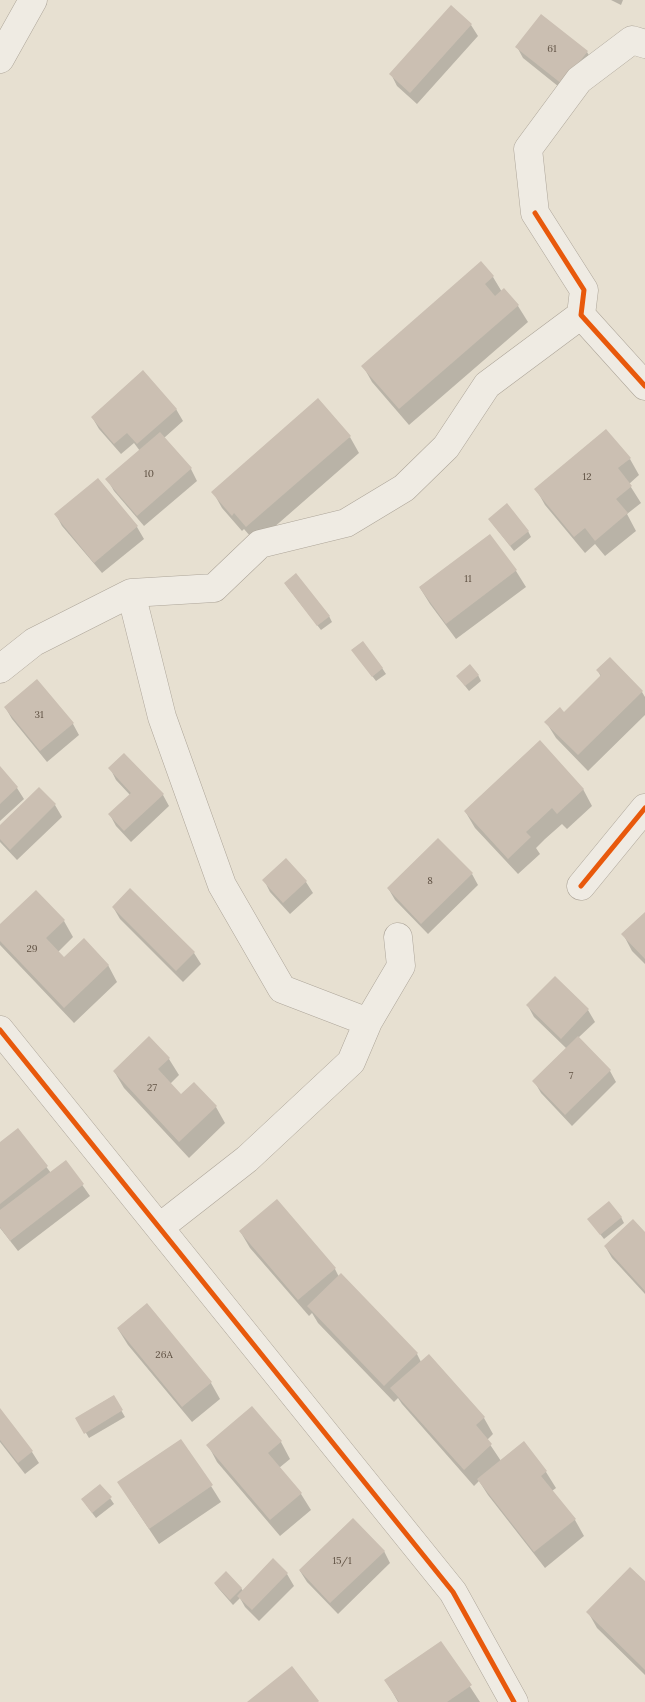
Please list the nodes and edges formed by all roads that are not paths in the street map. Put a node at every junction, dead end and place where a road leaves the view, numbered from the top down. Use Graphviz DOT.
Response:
graph roads {
  1 [pos="33,0"];
  2 [pos="645,44"];
  3 [pos="0,59"];
  4 [pos="581,315"];
  5 [pos="645,386"];
  6 [pos="131,593"];
  7 [pos="0,669"];
  8 [pos="645,808"];
  9 [pos="581,886"];
  10 [pos="398,937"];
  11 [pos="368,1022"];
  12 [pos="0,1030"];
  13 [pos="160,1227"];
  14 [pos="514,1702"];
  1 -- 3 [label="street"];
  2 -- 4 [label="street"];
  4 -- 5 [label="street"];
  4 -- 6 [label="street"];
  6 -- 7 [label="street"];
  6 -- 11 [label="street"];
  8 -- 9 [label="street"];
  10 -- 11 [label="street"];
  11 -- 13 [label="street"];
  12 -- 13 [label="street"];
  13 -- 14 [label="street"];
}
